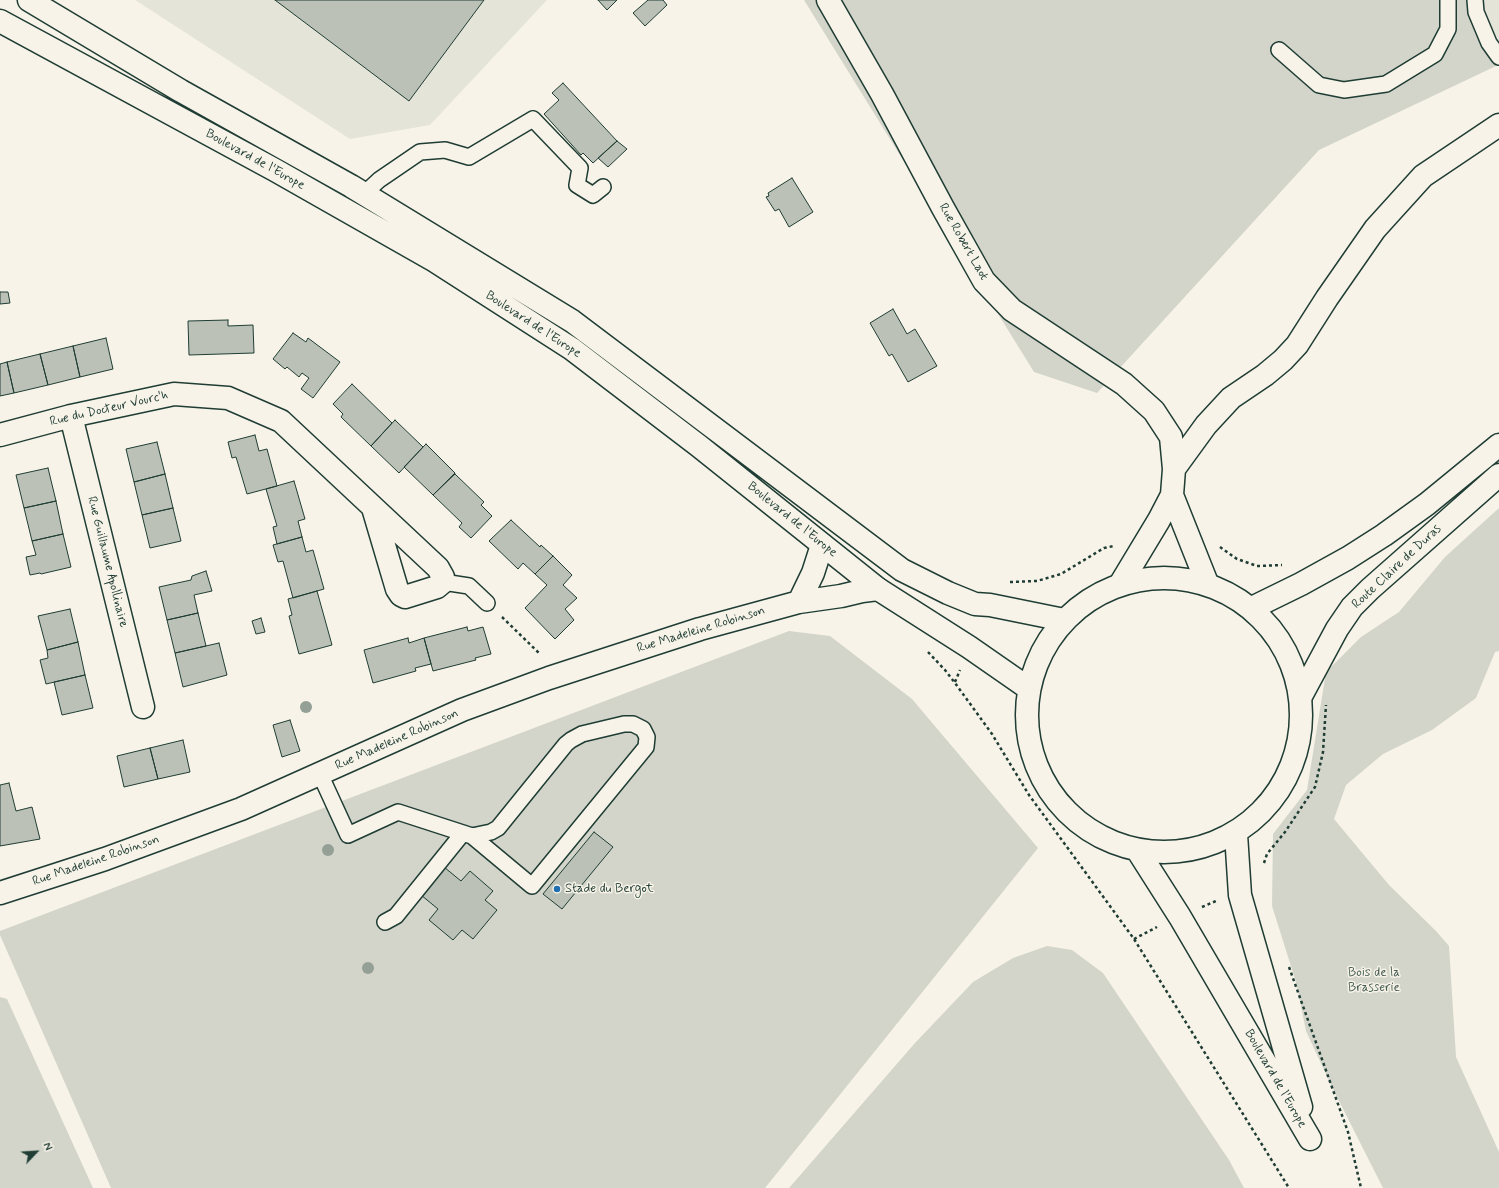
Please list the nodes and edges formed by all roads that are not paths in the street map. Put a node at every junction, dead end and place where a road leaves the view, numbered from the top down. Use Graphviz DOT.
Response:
graph roads {
  1 [pos="29,0"];
  2 [pos="828,0"];
  3 [pos="1448,0"];
  4 [pos="1474,0"];
  5 [pos="0,21"];
  6 [pos="1279,50"];
  7 [pos="1499,57"];
  8 [pos="1499,125"];
  9 [pos="603,187"];
  10 [pos="364,194"];
  11 [pos="71,416"];
  12 [pos="0,435"];
  13 [pos="1499,445"];
  14 [pos="1174,469"];
  15 [pos="1499,475"];
  16 [pos="1172,495"];
  17 [pos="373,508"];
  18 [pos="822,545"];
  19 [pos="443,582"];
  20 [pos="1121,583"];
  21 [pos="1207,583"];
  22 [pos="878,589"];
  23 [pos="799,602"];
  24 [pos="487,603"];
  25 [pos="1252,608"];
  26 [pos="1064,620"];
  27 [pos="1028,688"];
  28 [pos="1301,696"];
  29 [pos="143,707"];
  30 [pos="320,774"];
  31 [pos="1236,834"];
  32 [pos="467,835"];
  33 [pos="1138,851"];
  34 [pos="0,893"];
  35 [pos="385,922"];
  1 -- 10 [label="main road, Boulevard de l'Europe"];
  2 -- 14 [label="main road, Rue Robert Laot"];
  3 -- 6 [label="lane"];
  4 -- 7 [label="lane"];
  5 -- 18 [label="main road, Boulevard de l'Europe"];
  8 -- 14 [label="main road"];
  9 -- 10 [label="lane"];
  10 -- 26 [label="main road, Boulevard de l'Europe"];
  11 -- 12 [label="main road, Rue du Docteur Vourc'h"];
  11 -- 17 [label="main road, Rue du Docteur Vourc'h"];
  11 -- 29 [label="main road, Rue Guillaume Apollinaire"];
  13 -- 25 [label="main road, Route Claire de Duras"];
  14 -- 16 [label="main road, Rue Robert Laot"];
  15 -- 28 [label="main road, Route Claire de Duras"];
  16 -- 20 [label="main road"];
  16 -- 21 [label="main road"];
  17 -- 19 [label="main road, Rue du Docteur Vourc'h"];
  17 -- 19 [label="main road, Rue du Docteur Vourc'h"];
  18 -- 22 [label="main road, Boulevard de l'Europe"];
  18 -- 23 [label="main road"];
  19 -- 24 [label="lane"];
  20 -- 21 [label="main road"];
  20 -- 26 [label="main road"];
  21 -- 25 [label="main road"];
  22 -- 23 [label="main road, Rue Madeleine Robinson"];
  22 -- 27 [label="main road, Boulevard de l'Europe"];
  23 -- 30 [label="main road, Rue Madeleine Robinson"];
  25 -- 28 [label="main road"];
  26 -- 27 [label="main road"];
  27 -- 33 [label="main road"];
  28 -- 31 [label="main road"];
  30 -- 32 [label="lane"];
  30 -- 34 [label="main road, Rue Madeleine Robinson"];
  31 -- 33 [label="main road"];
  31 -- 33 [label="main road, Boulevard de l'Europe"];
  32 -- 32 [label="lane"];
  32 -- 35 [label="lane"];
}
